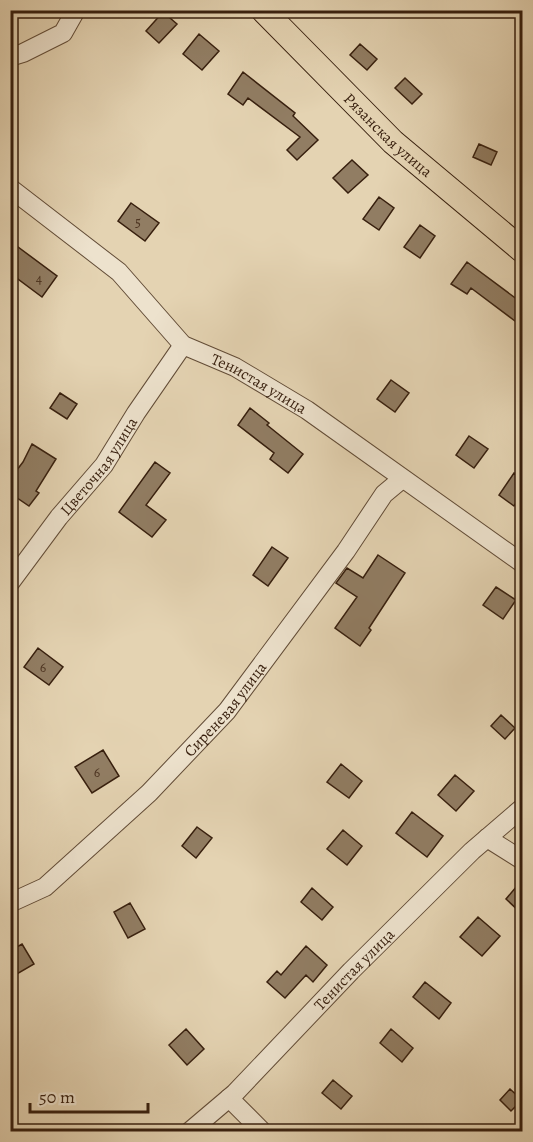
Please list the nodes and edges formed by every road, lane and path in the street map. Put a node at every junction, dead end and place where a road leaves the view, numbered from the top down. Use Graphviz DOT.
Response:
graph roads {
  1 [pos="76,10"];
  2 [pos="263,10"];
  3 [pos="10,57"];
  4 [pos="10,188"];
  5 [pos="522,250"];
  6 [pos="183,345"];
  7 [pos="402,479"];
  8 [pos="522,563"];
  9 [pos="10,583"];
  10 [pos="522,808"];
  11 [pos="487,838"];
  12 [pos="522,860"];
  13 [pos="10,903"];
  14 [pos="229,1098"];
  15 [pos="189,1131"];
  16 [pos="263,1131"];
  1 -- 3 [label="street"];
  2 -- 5 [label="main road, Рязанская улица"];
  4 -- 6 [label="street, Тенистая улица"];
  6 -- 7 [label="street, Тенистая улица"];
  6 -- 9 [label="street, Цветочная улица"];
  7 -- 8 [label="street, Тенистая улица"];
  7 -- 13 [label="street, Сиреневая улица"];
  10 -- 11 [label="street, Тенистая улица"];
  11 -- 12 [label="street"];
  11 -- 14 [label="street, Тенистая улица"];
  14 -- 15 [label="street, Тенистая улица"];
  14 -- 16 [label="street"];
}
